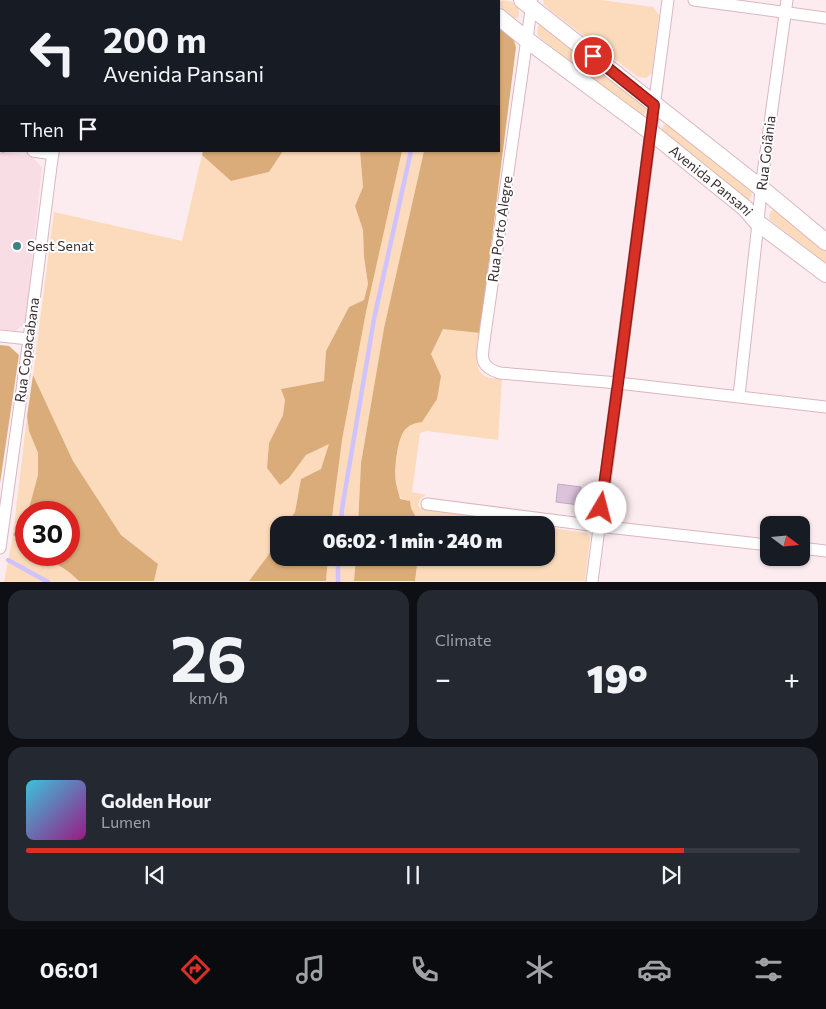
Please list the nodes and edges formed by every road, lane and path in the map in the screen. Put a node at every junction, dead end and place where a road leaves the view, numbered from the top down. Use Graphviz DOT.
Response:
graph roads {
  1 [pos="668,0"];
  2 [pos="694,0"];
  3 [pos="787,0"];
  4 [pos="529,3"];
  5 [pos="785,12"];
  6 [pos="500,17"];
  7 [pos="826,18"];
  8 [pos="527,40"];
  9 [pos="654,105"];
  10 [pos="651,132"];
  11 [pos="53,153"];
  12 [pos="761,188"];
  13 [pos="758,223"];
  14 [pos="826,242"];
  15 [pos="826,274"];
  16 [pos="0,336"];
  17 [pos="29,339"];
  18 [pos="618,383"];
  19 [pos="739,396"];
  20 [pos="826,407"];
  21 [pos="427,504"];
  22 [pos="598,526"];
  23 [pos="760,544"];
  24 [pos="0,548"];
  25 [pos="810,549"];
  26 [pos="826,551"];
  27 [pos="592,582"];
  1 -- 9 [label="street"];
  2 -- 5 [label="street"];
  3 -- 5 [label="street, Rua Goiânia"];
  4 -- 8 [label="street, Rua Porto Alegre"];
  4 -- 9 [label="main road, Avenida Pansani"];
  5 -- 7 [label="street"];
  5 -- 12 [label="street, Rua Goiânia"];
  6 -- 8 [label="main road, Avenida Pansani"];
  8 -- 10 [label="main road, Avenida Pansani"];
  8 -- 18 [label="street, Rua Porto Alegre"];
  9 -- 10 [label="street"];
  9 -- 12 [label="main road, Avenida Pansani"];
  10 -- 13 [label="main road, Avenida Pansani"];
  10 -- 18 [label="street"];
  11 -- 17 [label="street, Rua Copacabana"];
  12 -- 13 [label="street, Rua Goiânia"];
  12 -- 14 [label="main road, Avenida Pansani"];
  13 -- 15 [label="main road, Avenida Pansani"];
  13 -- 19 [label="street, Rua Goiânia"];
  16 -- 17 [label="street"];
  17 -- 24 [label="street, Rua Copacabana"];
  18 -- 19 [label="street"];
  18 -- 22 [label="street"];
  19 -- 20 [label="street"];
  21 -- 22 [label="street"];
  22 -- 23 [label="street"];
  22 -- 27 [label="street"];
  25 -- 26 [label="street"];
}
